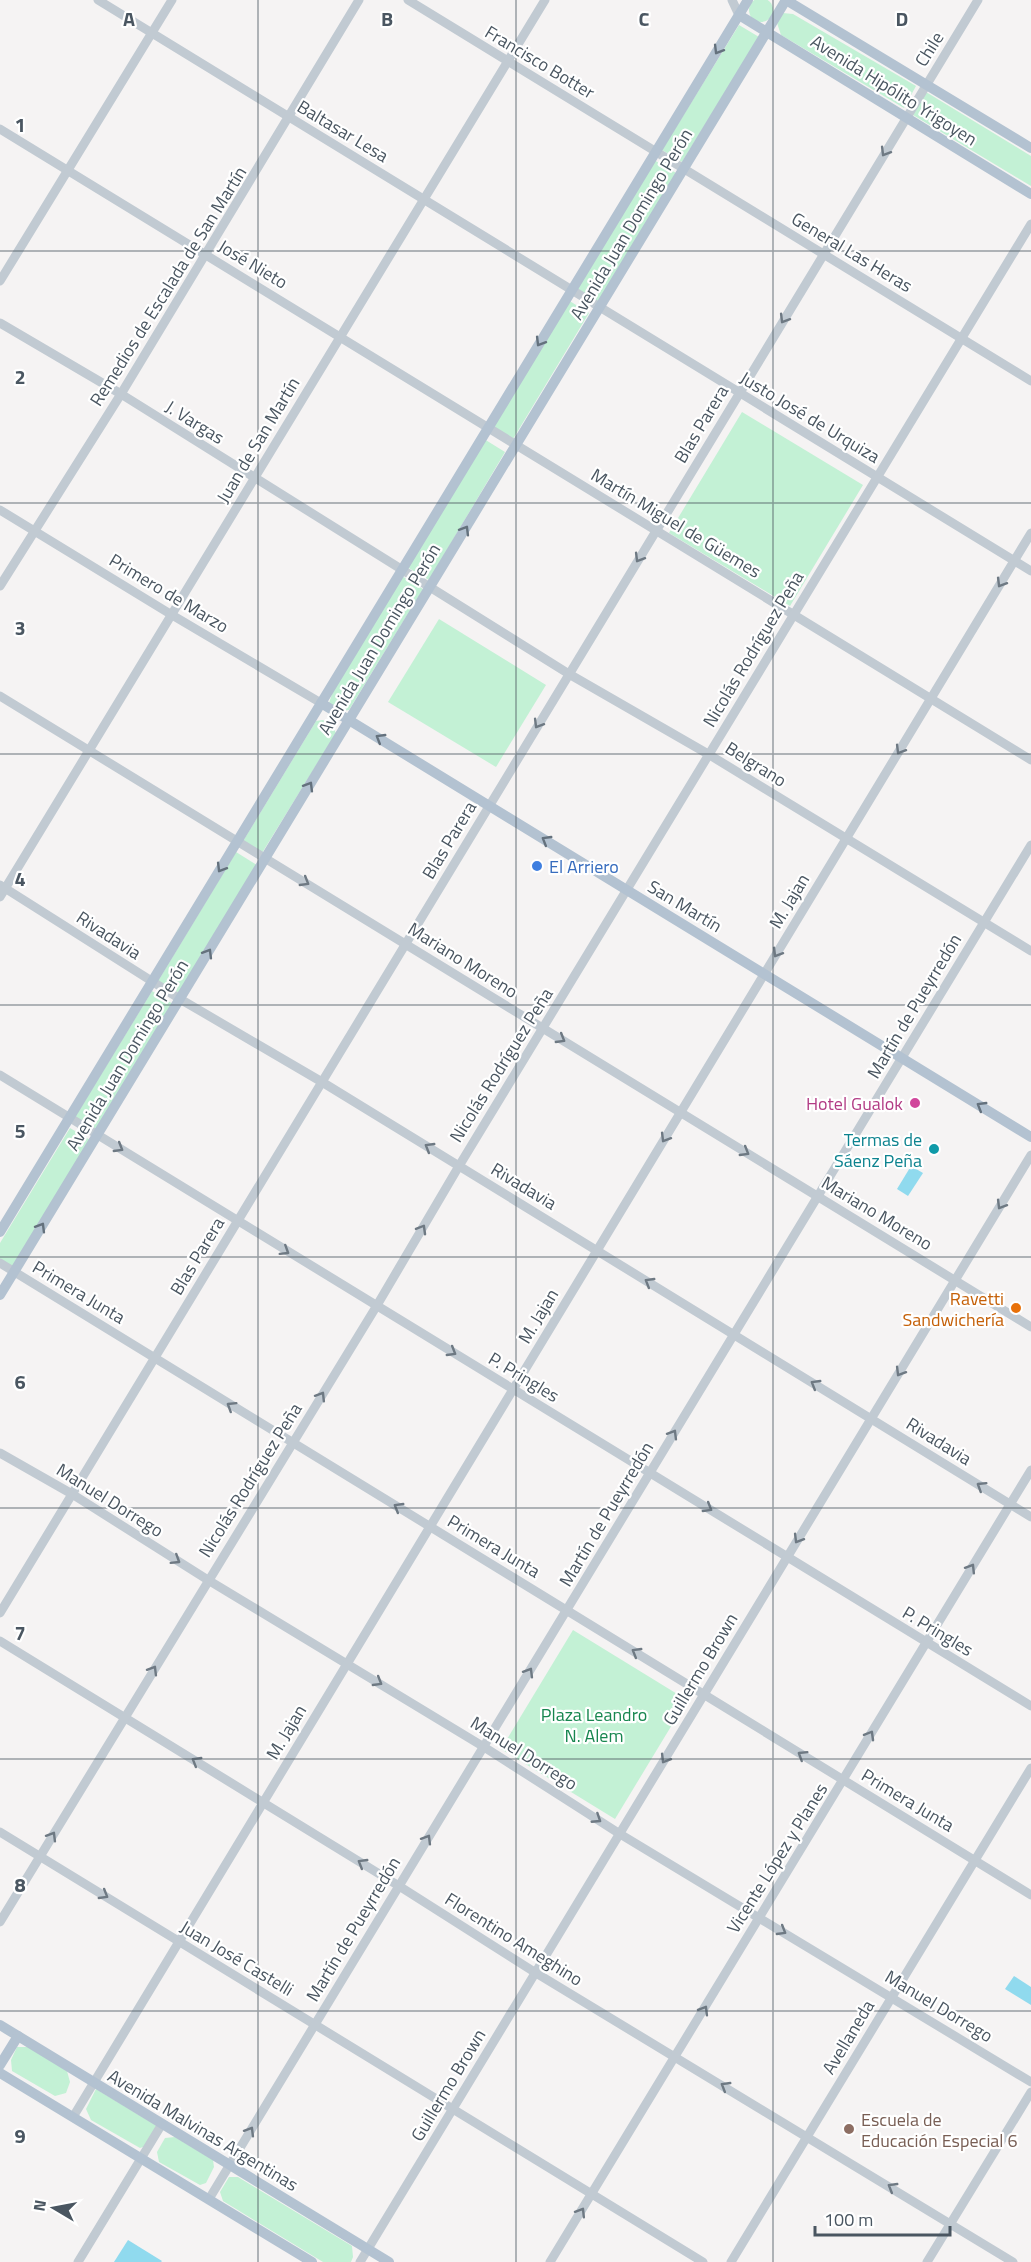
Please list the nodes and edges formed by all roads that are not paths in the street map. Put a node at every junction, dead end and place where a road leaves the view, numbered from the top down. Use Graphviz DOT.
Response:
graph roads {
  1 [pos="98,0"];
  2 [pos="172,0"];
  3 [pos="360,0"];
  4 [pos="408,0"];
  5 [pos="545,0"];
  6 [pos="732,0"];
  7 [pos="748,0"];
  8 [pos="786,0"];
  9 [pos="978,0"];
  10 [pos="739,15"];
  11 [pos="767,32"];
  12 [pos="153,34"];
  13 [pos="508,61"];
  14 [pos="926,84"];
  15 [pos="290,118"];
  16 [pos="906,118"];
  17 [pos="0,129"];
  18 [pos="1031,148"];
  19 [pos="656,152"];
  20 [pos="684,169"];
  21 [pos="68,170"];
  22 [pos="1031,194"];
  23 [pos="424,200"];
  24 [pos="1031,224"];
  25 [pos="823,254"];
  26 [pos="206,255"];
  27 [pos="0,281"];
  28 [pos="572,290"];
  29 [pos="600,307"];
  30 [pos="0,322"];
  31 [pos="340,337"];
  32 [pos="960,338"];
  33 [pos="1031,381"];
  34 [pos="739,393"];
  35 [pos="121,394"];
  36 [pos="488,428"];
  37 [pos="516,445"];
  38 [pos="876,477"];
  39 [pos="254,479"];
  40 [pos="0,510"];
  41 [pos="656,530"];
  42 [pos="34,531"];
  43 [pos="1031,533"];
  44 [pos="1014,561"];
  45 [pos="402,570"];
  46 [pos="1031,571"];
  47 [pos="0,586"];
  48 [pos="430,588"];
  49 [pos="793,614"];
  50 [pos="172,615"];
  51 [pos="569,674"];
  52 [pos="0,696"];
  53 [pos="931,699"];
  54 [pos="321,703"];
  55 [pos="349,720"];
  56 [pos="89,750"];
  57 [pos="708,754"];
  58 [pos="1031,760"];
  59 [pos="489,805"];
  60 [pos="846,839"];
  61 [pos="237,841"];
  62 [pos="1031,845"];
  63 [pos="265,858"];
  64 [pos="3,887"];
  65 [pos="626,889"];
  66 [pos="0,897"];
  67 [pos="984,922"];
  68 [pos="405,944"];
  69 [pos="1031,951"];
  70 [pos="764,974"];
  71 [pos="152,982"];
  72 [pos="180,999"];
  73 [pos="544,1029"];
  74 [pos="902,1058"];
  75 [pos="0,1075"];
  76 [pos="322,1082"];
  77 [pos="681,1112"];
  78 [pos="69,1118"];
  79 [pos="97,1135"];
  80 [pos="1031,1137"];
  81 [pos="1031,1155"];
  82 [pos="459,1166"];
  83 [pos="818,1196"];
  84 [pos="238,1221"];
  85 [pos="0,1232"];
  86 [pos="597,1250"];
  87 [pos="0,1263"];
  88 [pos="14,1272"];
  89 [pos="955,1280"];
  90 [pos="0,1295"];
  91 [pos="376,1307"];
  92 [pos="1031,1327"];
  93 [pos="734,1334"];
  94 [pos="155,1358"];
  95 [pos="513,1389"];
  96 [pos="871,1418"];
  97 [pos="292,1443"];
  98 [pos="0,1453"];
  99 [pos="1031,1470"];
  100 [pos="650,1473"];
  101 [pos="72,1494"];
  102 [pos="1011,1504"];
  103 [pos="1031,1517"];
  104 [pos="430,1526"];
  105 [pos="787,1557"];
  106 [pos="208,1580"];
  107 [pos="567,1610"];
  108 [pos="0,1613"];
  109 [pos="0,1641"];
  110 [pos="925,1642"];
  111 [pos="347,1663"];
  112 [pos="704,1694"];
  113 [pos="1031,1706"];
  114 [pos="124,1717"];
  115 [pos="484,1747"];
  116 [pos="1031,1768"];
  117 [pos="844,1781"];
  118 [pos="263,1802"];
  119 [pos="0,1832"];
  120 [pos="620,1834"];
  121 [pos="40,1856"];
  122 [pos="975,1860"];
  123 [pos="399,1886"];
  124 [pos="1031,1894"];
  125 [pos="759,1918"];
  126 [pos="0,1922"];
  127 [pos="179,1941"];
  128 [pos="536,1973"];
  129 [pos="892,1997"];
  130 [pos="315,2024"];
  131 [pos="0,2025"];
  132 [pos="18,2036"];
  133 [pos="675,2057"];
  134 [pos="0,2065"];
  135 [pos="0,2073"];
  136 [pos="93,2082"];
  137 [pos="1031,2082"];
  138 [pos="1031,2092"];
  139 [pos="453,2109"];
  140 [pos="73,2117"];
  141 [pos="162,2124"];
  142 [pos="808,2136"];
  143 [pos="141,2158"];
  144 [pos="229,2165"];
  145 [pos="592,2194"];
  146 [pos="209,2199"];
  147 [pos="952,2224"];
  148 [pos="368,2249"];
  149 [pos="78,2262"];
  150 [pos="311,2262"];
  151 [pos="360,2262"];
  152 [pos="389,2262"];
  153 [pos="550,2262"];
  154 [pos="703,2262"];
  155 [pos="731,2262"];
  156 [pos="927,2262"];
  157 [pos="1013,2262"];
  1 -- 12 [label="street, Baltasar Lesa"];
  2 -- 12 [label="street"];
  3 -- 15 [label="street, Remedios de Escalada de San Martín"];
  4 -- 13 [label="street, Francisco Botter"];
  5 -- 13 [label="street, Juan de San Martín"];
  6 -- 10 [label="street"];
  7 -- 10 [label="main road, Avenida Juan Domingo Perón"];
  8 -- 11 [label="main road, Avenida Juan Domingo Perón"];
  8 -- 14 [label="main road, Avenida Hipólito Yrigoyen"];
  9 -- 14 [label="street, Chile"];
  10 -- 11 [label="main road, Avenida Hipólito Yrigoyen"];
  10 -- 19 [label="main road, Avenida Juan Domingo Perón, one-way"];
  11 -- 16 [label="main road, Avenida Hipólito Yrigoyen"];
  11 -- 20 [label="main road, Avenida Juan Domingo Perón"];
  12 -- 15 [label="street, Baltasar Lesa"];
  12 -- 21 [label="street"];
  13 -- 19 [label="street, Francisco Botter"];
  13 -- 23 [label="street, Juan de San Martín"];
  14 -- 16 [label="street, Blas Parera"];
  14 -- 18 [label="main road, Avenida Hipólito Yrigoyen"];
  15 -- 23 [label="street, Baltasar Lesa"];
  15 -- 26 [label="street, Remedios de Escalada de San Martín"];
  16 -- 22 [label="main road, Avenida Hipólito Yrigoyen"];
  16 -- 25 [label="street, Blas Parera, one-way"];
  17 -- 21 [label="street, José Nieto"];
  19 -- 20 [label="street, General Las Heras"];
  19 -- 28 [label="main road, Avenida Juan Domingo Perón"];
  20 -- 25 [label="street, General Las Heras"];
  20 -- 29 [label="main road, Avenida Juan Domingo Perón"];
  21 -- 26 [label="street, José Nieto"];
  21 -- 27 [label="street"];
  23 -- 28 [label="street, Baltasar Lesa"];
  23 -- 31 [label="street, Juan de San Martín"];
  24 -- 32 [label="street, Nicolás Rodríguez Peña"];
  25 -- 32 [label="street, General Las Heras"];
  25 -- 34 [label="street, Blas Parera, one-way"];
  26 -- 31 [label="street, José Nieto"];
  26 -- 35 [label="street, Remedios de Escalada de San Martín"];
  28 -- 29 [label="street, Justo José de Urquiza"];
  28 -- 36 [label="main road, Avenida Juan Domingo Perón, one-way"];
  29 -- 34 [label="street, Justo José de Urquiza"];
  29 -- 37 [label="main road, Avenida Juan Domingo Perón"];
  30 -- 35 [label="street, J. Vargas"];
  31 -- 36 [label="street, José Nieto"];
  31 -- 39 [label="street, Juan de San Martín"];
  32 -- 33 [label="street, General Las Heras"];
  32 -- 38 [label="street, Nicolás Rodríguez Peña"];
  34 -- 38 [label="street, Justo José de Urquiza"];
  34 -- 41 [label="street, Blas Parera"];
  35 -- 39 [label="street, J. Vargas"];
  35 -- 42 [label="street, Remedios de Escalada de San Martín"];
  36 -- 37 [label="street, Martín Miguel de Güemes"];
  36 -- 45 [label="main road, Avenida Juan Domingo Perón"];
  37 -- 41 [label="street, Martín Miguel de Güemes"];
  48 -- 37 [label="main road, Avenida Juan Domingo Perón, one-way"];
  38 -- 44 [label="street, Justo José de Urquiza"];
  38 -- 49 [label="street, Nicolás Rodríguez Peña"];
  39 -- 45 [label="street, J. Vargas"];
  39 -- 50 [label="street, Juan de San Martín"];
  40 -- 42 [label="street, Primero de Marzo"];
  41 -- 49 [label="street, Martín Miguel de Güemes"];
  41 -- 51 [label="street, Blas Parera, one-way"];
  42 -- 47 [label="street, Remedios de Escalada de San Martín"];
  42 -- 50 [label="street, Primero de Marzo"];
  43 -- 44 [label="street, M. Jajan"];
  44 -- 46 [label="street, Justo José de Urquiza"];
  44 -- 53 [label="street, M. Jajan, one-way"];
  45 -- 48 [label="street, Belgrano"];
  45 -- 54 [label="main road, Avenida Juan Domingo Perón"];
  48 -- 51 [label="street, Belgrano"];
  48 -- 55 [label="main road, Avenida Juan Domingo Perón"];
  49 -- 53 [label="street, Martín Miguel de Güemes"];
  49 -- 57 [label="street, Nicolás Rodríguez Peña"];
  50 -- 54 [label="street, Primero de Marzo"];
  50 -- 56 [label="street, Juan de San Martín"];
  51 -- 57 [label="street, Belgrano"];
  51 -- 59 [label="street, Blas Parera, one-way"];
  52 -- 56 [label="street, Mariano Moreno"];
  53 -- 58 [label="street, Martín Miguel de Güemes"];
  53 -- 60 [label="street, M. Jajan, one-way"];
  54 -- 55 [label="main road, San Martín"];
  54 -- 61 [label="main road, Avenida Juan Domingo Perón"];
  59 -- 55 [label="main road, San Martín, one-way"];
  63 -- 55 [label="main road, Avenida Juan Domingo Perón, one-way"];
  56 -- 61 [label="street, Mariano Moreno"];
  56 -- 64 [label="street, Juan de San Martín"];
  57 -- 60 [label="street, Belgrano"];
  57 -- 65 [label="street, Nicolás Rodríguez Peña"];
  65 -- 59 [label="main road, San Martín, one-way"];
  59 -- 68 [label="street, Blas Parera"];
  60 -- 67 [label="street, Belgrano"];
  60 -- 70 [label="street, M. Jajan, one-way"];
  61 -- 63 [label="street, Mariano Moreno"];
  61 -- 71 [label="main road, Avenida Juan Domingo Perón, one-way"];
  62 -- 67 [label="street, Martín de Pueyrredón"];
  63 -- 68 [label="street, Mariano Moreno, one-way"];
  72 -- 63 [label="main road, Avenida Juan Domingo Perón, one-way"];
  64 -- 66 [label="street, Juan de San Martín"];
  64 -- 71 [label="street, Rivadavia"];
  65 -- 70 [label="main road, San Martín"];
  65 -- 73 [label="street, Nicolás Rodríguez Peña"];
  67 -- 69 [label="street, Belgrano"];
  67 -- 74 [label="street, Martín de Pueyrredón"];
  68 -- 73 [label="street, Mariano Moreno"];
  68 -- 76 [label="street, Blas Parera"];
  70 -- 74 [label="main road, San Martín"];
  70 -- 77 [label="street, M. Jajan"];
  71 -- 72 [label="street, Rivadavia"];
  71 -- 78 [label="main road, Avenida Juan Domingo Perón"];
  72 -- 76 [label="street, Rivadavia"];
  72 -- 79 [label="main road, Avenida Juan Domingo Perón"];
  73 -- 77 [label="street, Mariano Moreno, one-way"];
  73 -- 82 [label="street, Nicolás Rodríguez Peña"];
  80 -- 74 [label="main road, San Martín, one-way"];
  74 -- 83 [label="street, Martín de Pueyrredón"];
  75 -- 78 [label="street, P. Pringles"];
  82 -- 76 [label="street, Rivadavia, one-way"];
  76 -- 84 [label="street, Blas Parera"];
  77 -- 83 [label="street, Mariano Moreno, one-way"];
  77 -- 86 [label="street, M. Jajan, one-way"];
  78 -- 79 [label="street, P. Pringles"];
  78 -- 85 [label="main road, Avenida Juan Domingo Perón"];
  79 -- 84 [label="street, P. Pringles, one-way"];
  88 -- 79 [label="main road, Avenida Juan Domingo Perón, one-way"];
  81 -- 89 [label="street, Guillermo Brown, one-way"];
  82 -- 86 [label="street, Rivadavia"];
  91 -- 82 [label="street, Nicolás Rodríguez Peña, one-way"];
  83 -- 89 [label="street, Mariano Moreno"];
  83 -- 93 [label="street, Martín de Pueyrredón"];
  84 -- 91 [label="street, P. Pringles, one-way"];
  84 -- 94 [label="street, Blas Parera"];
  93 -- 86 [label="street, Rivadavia, one-way"];
  86 -- 95 [label="street, M. Jajan"];
  87 -- 88 [label="street, Primera Junta"];
  88 -- 90 [label="main road, Avenida Juan Domingo Perón"];
  88 -- 94 [label="street, Primera Junta"];
  89 -- 92 [label="street, Mariano Moreno"];
  89 -- 96 [label="street, Guillermo Brown, one-way"];
  91 -- 95 [label="street, P. Pringles, one-way"];
  97 -- 91 [label="street, Nicolás Rodríguez Peña, one-way"];
  96 -- 93 [label="street, Rivadavia, one-way"];
  100 -- 93 [label="street, Martín de Pueyrredón, one-way"];
  97 -- 94 [label="street, Primera Junta, one-way"];
  94 -- 101 [label="street, Blas Parera"];
  95 -- 100 [label="street, P. Pringles"];
  95 -- 104 [label="street, M. Jajan"];
  102 -- 96 [label="street, Rivadavia, one-way"];
  96 -- 105 [label="street, Guillermo Brown, one-way"];
  104 -- 97 [label="street, Primera Junta, one-way"];
  97 -- 106 [label="street, Nicolás Rodríguez Peña"];
  98 -- 101 [label="street, Manuel Dorrego"];
  99 -- 102 [label="street, Vicente López y Planes"];
  100 -- 105 [label="street, P. Pringles, one-way"];
  100 -- 107 [label="street, Martín de Pueyrredón"];
  101 -- 106 [label="street, Manuel Dorrego, one-way"];
  101 -- 108 [label="street, Blas Parera"];
  102 -- 103 [label="street, Rivadavia"];
  110 -- 102 [label="street, Vicente López y Planes, one-way"];
  104 -- 107 [label="street, Primera Junta"];
  104 -- 111 [label="street, M. Jajan"];
  105 -- 110 [label="street, P. Pringles"];
  105 -- 112 [label="street, Guillermo Brown"];
  106 -- 111 [label="street, Manuel Dorrego"];
  114 -- 106 [label="street, Nicolás Rodríguez Peña, one-way"];
  112 -- 107 [label="street, Primera Junta, one-way"];
  115 -- 107 [label="street, Martín de Pueyrredón, one-way"];
  109 -- 114 [label="street, Florentino Ameghino"];
  110 -- 113 [label="street, P. Pringles"];
  117 -- 110 [label="street, Vicente López y Planes, one-way"];
  111 -- 115 [label="street, Manuel Dorrego, one-way"];
  111 -- 118 [label="street, M. Jajan"];
  117 -- 112 [label="street, Primera Junta, one-way"];
  112 -- 120 [label="street, Guillermo Brown, one-way"];
  118 -- 114 [label="street, Florentino Ameghino, one-way"];
  121 -- 114 [label="street, Nicolás Rodríguez Peña, one-way"];
  115 -- 120 [label="street, Manuel Dorrego, one-way"];
  123 -- 115 [label="street, Martín de Pueyrredón, one-way"];
  116 -- 122 [label="street, Avellaneda"];
  117 -- 122 [label="street, Primera Junta"];
  117 -- 125 [label="street, Vicente López y Planes"];
  123 -- 118 [label="street, Florentino Ameghino, one-way"];
  118 -- 127 [label="street, M. Jajan"];
  119 -- 121 [label="street, Juan José Castelli"];
  120 -- 125 [label="street, Manuel Dorrego"];
  120 -- 128 [label="street, Guillermo Brown"];
  121 -- 126 [label="street, Nicolás Rodríguez Peña"];
  121 -- 127 [label="street, Juan José Castelli, one-way"];
  122 -- 124 [label="street, Primera Junta"];
  122 -- 129 [label="street, Avellaneda"];
  123 -- 128 [label="street, Florentino Ameghino"];
  123 -- 130 [label="street, Martín de Pueyrredón"];
  125 -- 129 [label="street, Manuel Dorrego, one-way"];
  133 -- 125 [label="street, Vicente López y Planes, one-way"];
  127 -- 130 [label="street, Juan José Castelli"];
  127 -- 136 [label="street, M. Jajan"];
  128 -- 133 [label="street, Florentino Ameghino"];
  128 -- 139 [label="street, Guillermo Brown"];
  129 -- 137 [label="street, Manuel Dorrego"];
  129 -- 142 [label="street, Avellaneda"];
  130 -- 139 [label="street, Juan José Castelli"];
  144 -- 130 [label="street, Martín de Pueyrredón, one-way"];
  131 -- 132 [label="main road, Avenida Malvinas Argentinas"];
  132 -- 134 [label="main road"];
  132 -- 136 [label="main road, Avenida Malvinas Argentinas"];
  142 -- 133 [label="street, Florentino Ameghino, one-way"];
  133 -- 145 [label="street, Vicente López y Planes"];
  135 -- 140 [label="main road"];
  136 -- 140 [label="street, M. Jajan"];
  136 -- 141 [label="main road, Avenida Malvinas Argentinas"];
  138 -- 147 [label="street"];
  139 -- 145 [label="street, Juan José Castelli"];
  139 -- 148 [label="street, Guillermo Brown"];
  140 -- 143 [label="main road"];
  141 -- 143 [label="street"];
  141 -- 144 [label="main road, Avenida Malvinas Argentinas"];
  147 -- 142 [label="street, Florentino Ameghino, one-way"];
  142 -- 155 [label="street, Avellaneda"];
  143 -- 146 [label="main road"];
  143 -- 149 [label="street"];
  144 -- 146 [label="street, Martín de Pueyrredón"];
  144 -- 148 [label="main road, Avenida Malvinas Argentinas"];
  153 -- 145 [label="street, Vicente López y Planes, one-way"];
  145 -- 154 [label="street, Juan José Castelli"];
  146 -- 150 [label="main road"];
  147 -- 156 [label="street"];
  147 -- 157 [label="street, Florentino Ameghino"];
  148 -- 151 [label="street, Guillermo Brown"];
  148 -- 152 [label="main road, Avenida Malvinas Argentinas"];
}
